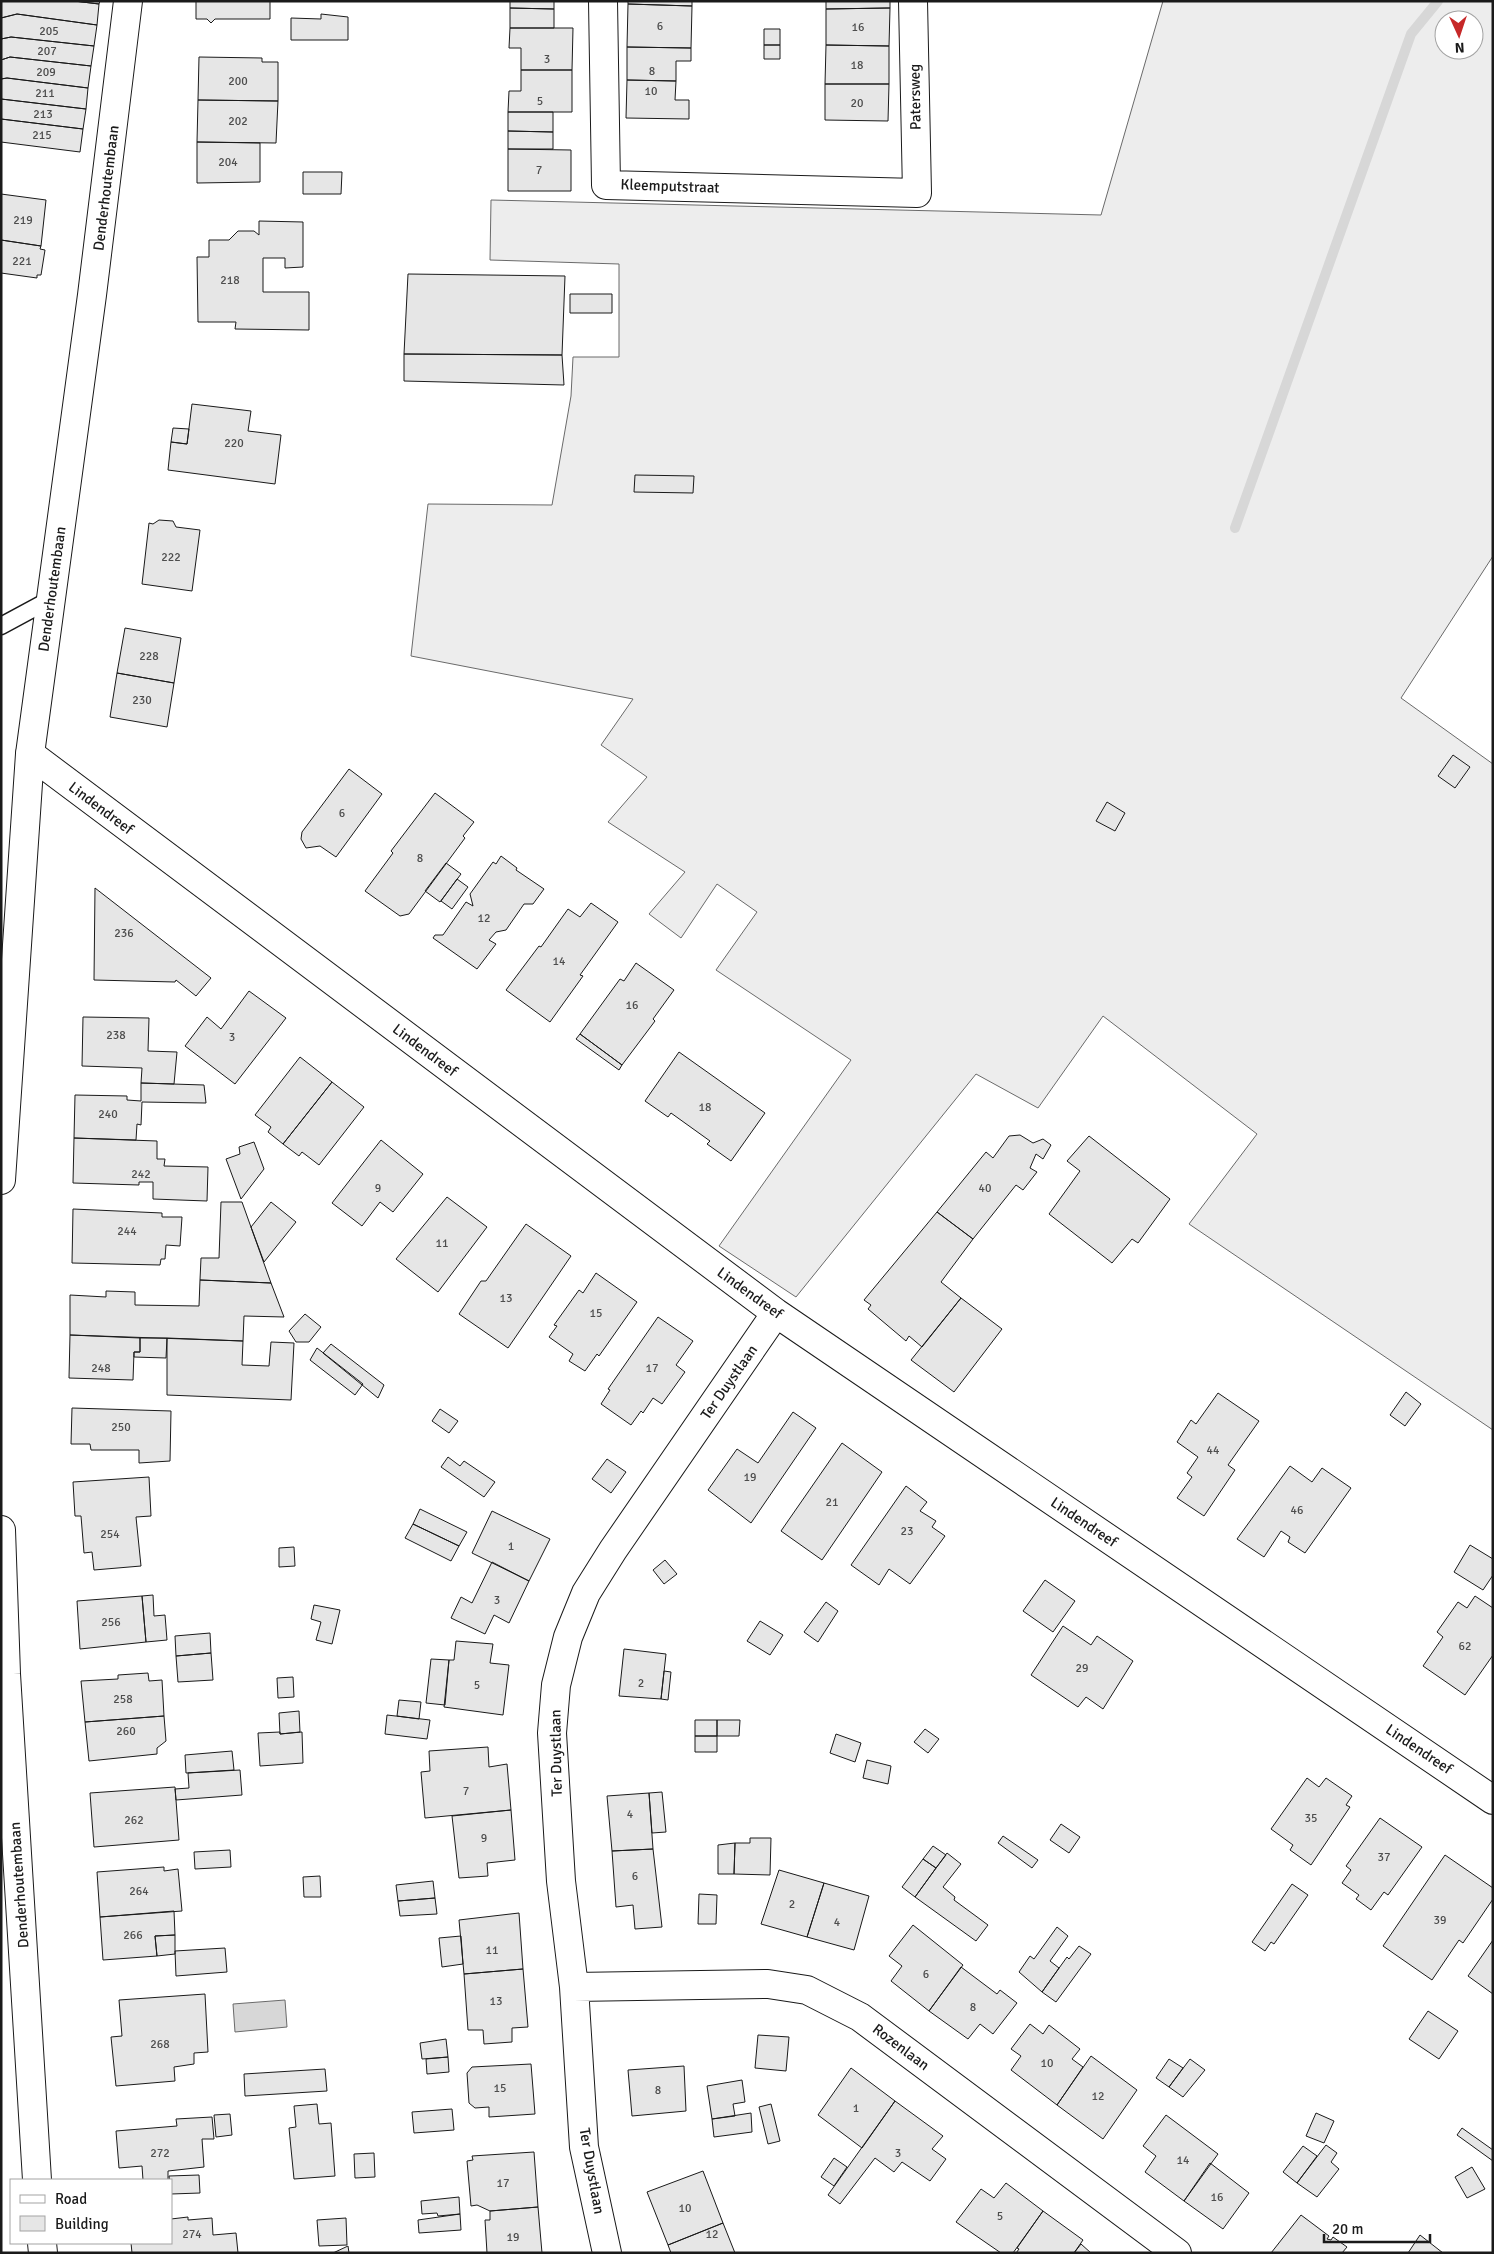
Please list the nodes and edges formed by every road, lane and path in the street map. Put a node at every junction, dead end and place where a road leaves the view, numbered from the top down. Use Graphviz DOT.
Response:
graph roads {
  1 [pos="128,1"];
  2 [pos="603,1"];
  3 [pos="913,1"];
  4 [pos="918,193"];
  5 [pos="51,599"];
  6 [pos="1,626"];
  7 [pos="30,754"];
  8 [pos="1,1180"];
  9 [pos="776,1313"];
  10 [pos="1,1530"];
  11 [pos="1493,1800"];
  12 [pos="574,1987"];
  13 [pos="38,2179"];
  14 [pos="607,2253"];
  15 [pos="1177,2253"];
  1 -- 5 [label="street, Denderhoutembaan"];
  2 -- 4 [label="street, Kleemputstraat"];
  3 -- 4 [label="street, Patersweg"];
  5 -- 6 [label="lane"];
  5 -- 7 [label="street, Denderhoutembaan"];
  7 -- 8 [label="street, Denderhoutembaan"];
  7 -- 9 [label="street, Lindendreef"];
  9 -- 11 [label="street, Lindendreef"];
  9 -- 12 [label="street, Ter Duystlaan"];
  10 -- 13 [label="street, Denderhoutembaan"];
  12 -- 14 [label="street, Ter Duystlaan"];
  12 -- 15 [label="street, Rozenlaan"];
}
